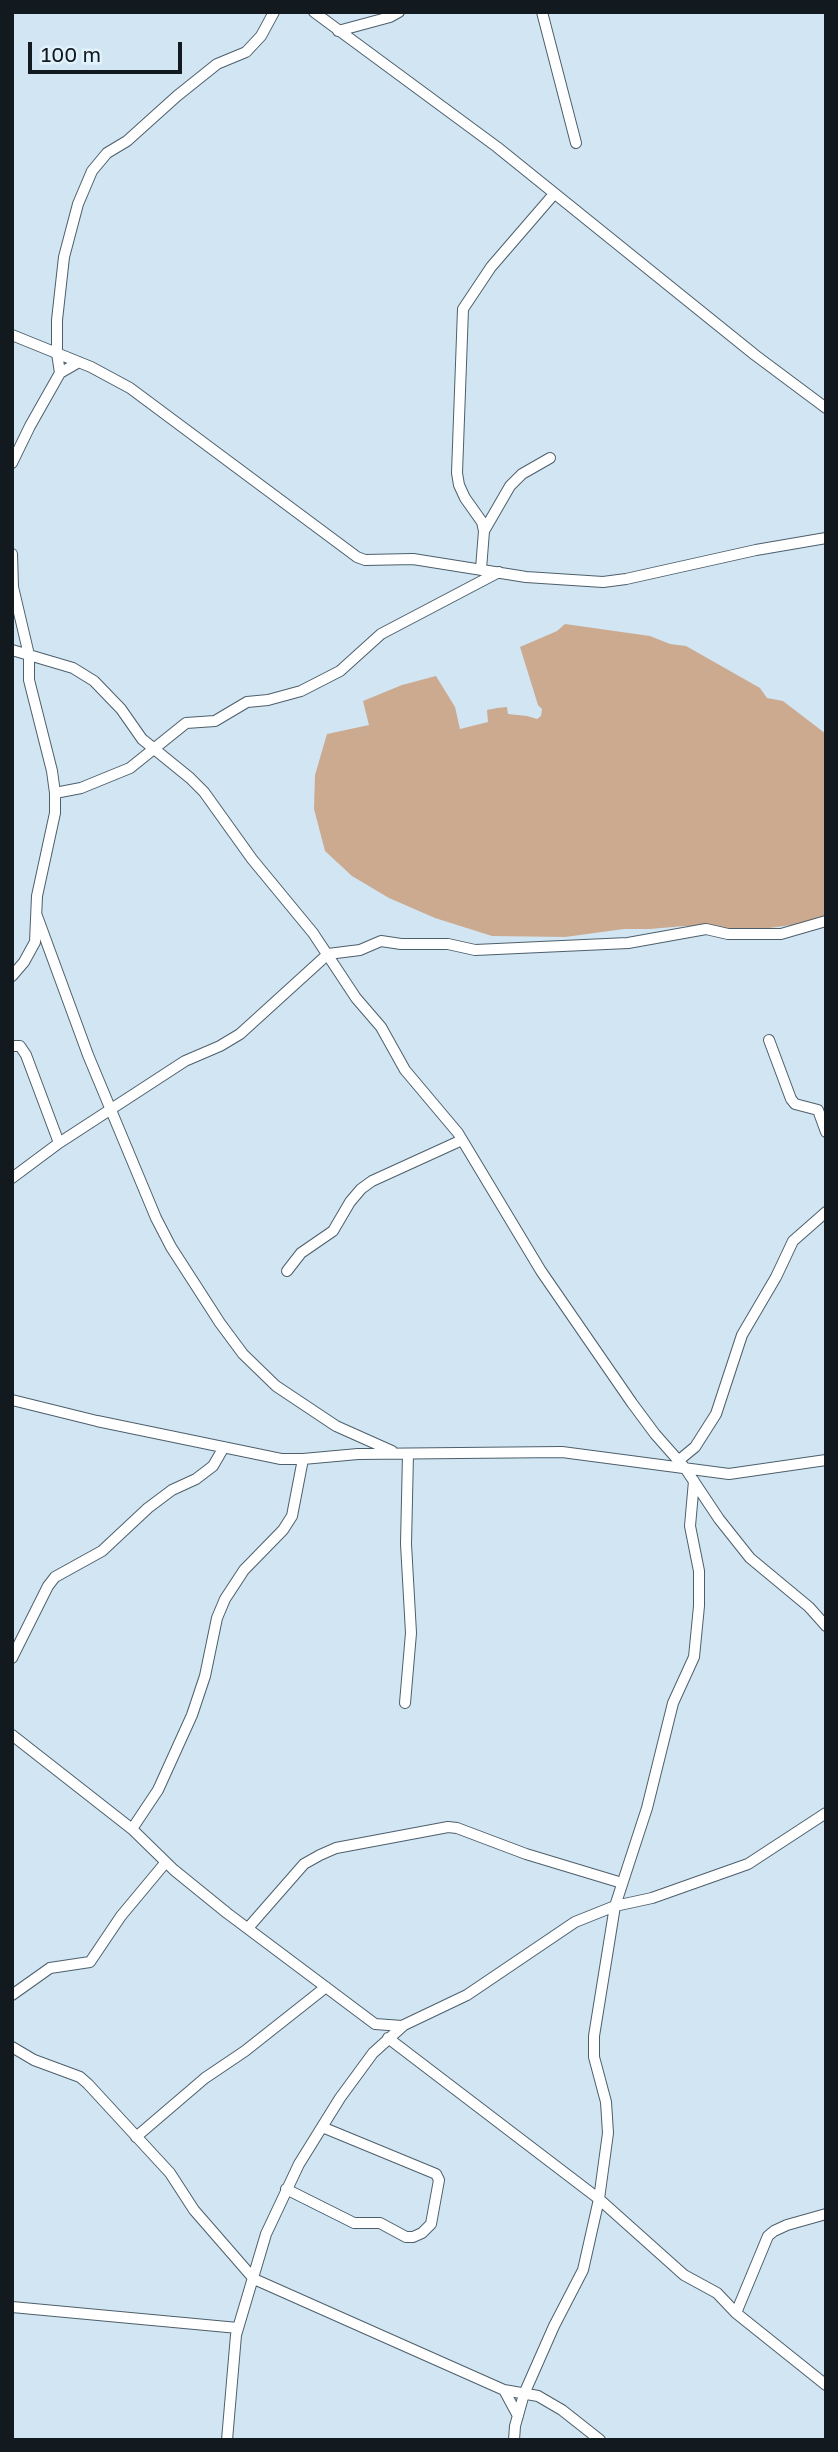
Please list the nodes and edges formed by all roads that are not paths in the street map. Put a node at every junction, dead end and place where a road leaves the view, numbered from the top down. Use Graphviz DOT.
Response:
graph roads {
  1 [pos="274,12"];
  2 [pos="314,12"];
  3 [pos="399,12"];
  4 [pos="542,12"];
  5 [pos="338,31"];
  6 [pos="576,143"];
  7 [pos="554,194"];
  8 [pos="12,335"];
  9 [pos="57,353"];
  10 [pos="79,362"];
  11 [pos="60,373"];
  12 [pos="826,408"];
  13 [pos="550,458"];
  14 [pos="12,463"];
  15 [pos="484,531"];
  16 [pos="826,538"];
  17 [pos="12,554"];
  18 [pos="481,569"];
  19 [pos="499,572"];
  20 [pos="12,650"];
  21 [pos="29,655"];
  22 [pos="154,750"];
  23 [pos="55,793"];
  24 [pos="37,916"];
  25 [pos="826,921"];
  26 [pos="328,954"];
  27 [pos="12,976"];
  28 [pos="769,1040"];
  29 [pos="12,1046"];
  30 [pos="112,1111"];
  31 [pos="826,1132"];
  32 [pos="462,1140"];
  33 [pos="59,1143"];
  34 [pos="12,1178"];
  35 [pos="826,1212"];
  36 [pos="287,1271"];
  37 [pos="14,1398"];
  38 [pos="224,1447"];
  39 [pos="403,1454"];
  40 [pos="303,1460"];
  41 [pos="826,1460"];
  42 [pos="682,1464"];
  43 [pos="694,1480"];
  44 [pos="826,1626"];
  45 [pos="12,1658"];
  46 [pos="405,1703"];
  47 [pos="12,1735"];
  48 [pos="826,1813"];
  49 [pos="132,1829"];
  50 [pos="166,1862"];
  51 [pos="622,1883"];
  52 [pos="615,1906"];
  53 [pos="248,1928"];
  54 [pos="327,1987"];
  55 [pos="12,1995"];
  56 [pos="375,2024"];
  57 [pos="402,2026"];
  58 [pos="385,2041"];
  59 [pos="12,2047"];
  60 [pos="322,2127"];
  61 [pos="135,2137"];
  62 [pos="286,2189"];
  63 [pos="599,2199"];
  64 [pos="826,2214"];
  65 [pos="254,2279"];
  66 [pos="12,2308"];
  67 [pos="736,2313"];
  68 [pos="238,2328"];
  69 [pos="530,2381"];
  70 [pos="826,2385"];
  71 [pos="504,2390"];
  72 [pos="524,2394"];
  73 [pos="538,2396"];
  74 [pos="518,2416"];
  75 [pos="228,2440"];
  76 [pos="514,2440"];
  77 [pos="600,2440"];
  1 -- 9 [label="street"];
  2 -- 5 [label="street"];
  3 -- 5 [label="street"];
  4 -- 6 [label="street"];
  5 -- 7 [label="street"];
  7 -- 12 [label="street"];
  7 -- 15 [label="street"];
  8 -- 9 [label="street"];
  9 -- 10 [label="street"];
  9 -- 11 [label="street"];
  10 -- 11 [label="street"];
  10 -- 18 [label="street"];
  11 -- 14 [label="street"];
  13 -- 15 [label="street"];
  15 -- 18 [label="street"];
  16 -- 19 [label="street"];
  17 -- 21 [label="street"];
  18 -- 19 [label="street"];
  19 -- 22 [label="street"];
  20 -- 21 [label="street"];
  21 -- 22 [label="street"];
  21 -- 23 [label="street"];
  22 -- 23 [label="street"];
  22 -- 26 [label="street"];
  23 -- 24 [label="street"];
  24 -- 27 [label="street"];
  24 -- 30 [label="street"];
  25 -- 26 [label="street"];
  26 -- 30 [label="street"];
  26 -- 32 [label="street"];
  28 -- 31 [label="street"];
  29 -- 33 [label="street"];
  30 -- 33 [label="street"];
  30 -- 39 [label="street"];
  32 -- 36 [label="street"];
  32 -- 42 [label="street"];
  33 -- 34 [label="street"];
  35 -- 42 [label="street"];
  37 -- 38 [label="street"];
  38 -- 40 [label="street"];
  38 -- 45 [label="street"];
  39 -- 40 [label="street"];
  39 -- 42 [label="street"];
  39 -- 46 [label="street"];
  40 -- 49 [label="street"];
  41 -- 42 [label="street"];
  42 -- 43 [label="street"];
  43 -- 44 [label="street"];
  43 -- 51 [label="street"];
  47 -- 49 [label="street"];
  48 -- 52 [label="street"];
  49 -- 50 [label="street"];
  50 -- 53 [label="street"];
  50 -- 55 [label="street"];
  51 -- 52 [label="street"];
  51 -- 53 [label="street"];
  52 -- 57 [label="street"];
  52 -- 63 [label="street"];
  53 -- 54 [label="street"];
  54 -- 56 [label="street"];
  54 -- 61 [label="street"];
  56 -- 57 [label="street"];
  56 -- 58 [label="street"];
  57 -- 58 [label="street"];
  58 -- 60 [label="street"];
  58 -- 63 [label="street"];
  59 -- 61 [label="street"];
  60 -- 62 [label="street"];
  60 -- 62 [label="street"];
  61 -- 65 [label="street"];
  62 -- 65 [label="street"];
  63 -- 67 [label="street"];
  63 -- 69 [label="street"];
  64 -- 67 [label="street"];
  65 -- 68 [label="street"];
  65 -- 71 [label="street"];
  66 -- 68 [label="street"];
  67 -- 70 [label="street"];
  68 -- 75 [label="street"];
  69 -- 72 [label="street"];
  69 -- 73 [label="street"];
  71 -- 72 [label="street"];
  71 -- 74 [label="street"];
  72 -- 73 [label="street"];
  72 -- 74 [label="street"];
  73 -- 77 [label="street"];
  74 -- 76 [label="street"];
}
